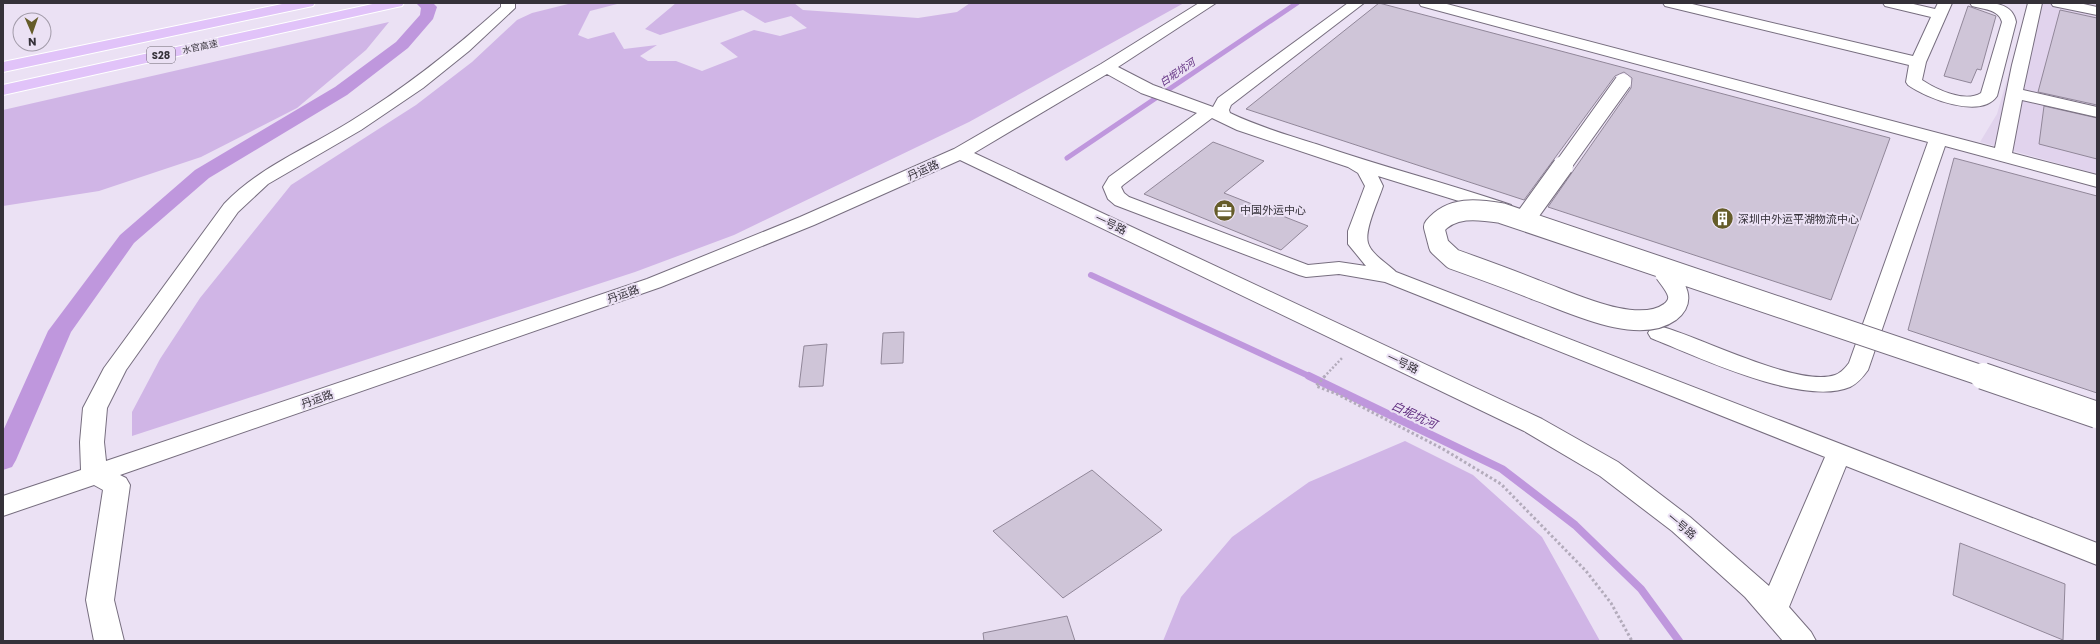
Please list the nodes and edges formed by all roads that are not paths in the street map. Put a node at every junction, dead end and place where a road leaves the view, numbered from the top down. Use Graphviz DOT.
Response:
graph roads {
  1 [pos="308,3"];
  2 [pos="396,3"];
  3 [pos="508,3"];
  4 [pos="1209,3"];
  5 [pos="1358,3"];
  6 [pos="1426,3"];
  7 [pos="1670,3"];
  8 [pos="1890,3"];
  9 [pos="1976,3"];
  10 [pos="2035,3"];
  11 [pos="2058,3"];
  12 [pos="1941,8"];
  13 [pos="2097,11"];
  14 [pos="1918,62"];
  15 [pos="3,67"];
  16 [pos="1107,67"];
  17 [pos="1623,82"];
  18 [pos="3,90"];
  19 [pos="2014,93"];
  20 [pos="2097,112"];
  21 [pos="1215,114"];
  22 [pos="1938,139"];
  23 [pos="960,153"];
  24 [pos="2002,156"];
  25 [pos="1354,163"];
  26 [pos="2097,181"];
  27 [pos="1524,220"];
  28 [pos="1389,276"];
  29 [pos="1659,333"];
  30 [pos="2097,415"];
  31 [pos="1839,453"];
  32 [pos="94,474"];
  33 [pos="3,506"];
  34 [pos="2097,554"];
  35 [pos="1773,610"];
  36 [pos="109,641"];
  37 [pos="1801,641"];
  1 -- 15 [label="highway, 水官高速 / S28"];
  2 -- 18 [label="highway, 水官高速 / S28"];
  3 -- 32 [label="street"];
  4 -- 16 [label="street, 丹运路"];
  5 -- 21 [label="street"];
  6 -- 22 [label="street"];
  7 -- 14 [label="street"];
  8 -- 12 [label="street"];
  9 -- 14 [label="street"];
  10 -- 19 [label="street"];
  11 -- 13 [label="street"];
  12 -- 14 [label="street"];
  16 -- 21 [label="street"];
  16 -- 23 [label="street, 丹运路"];
  17 -- 27 [label="street, bridge"];
  19 -- 20 [label="street"];
  19 -- 24 [label="street"];
  21 -- 25 [label="street"];
  21 -- 28 [label="street"];
  22 -- 24 [label="street"];
  22 -- 29 [label="street"];
  23 -- 32 [label="street, 丹运路"];
  23 -- 35 [label="street, 一号路"];
  24 -- 26 [label="street"];
  25 -- 27 [label="street, bridge"];
  25 -- 28 [label="street"];
  27 -- 30 [label="street, bridge"];
  28 -- 31 [label="street"];
  31 -- 34 [label="street"];
  31 -- 35 [label="street"];
  32 -- 33 [label="street, 丹运路"];
  32 -- 36 [label="street"];
  35 -- 37 [label="street, 一号路"];
}
